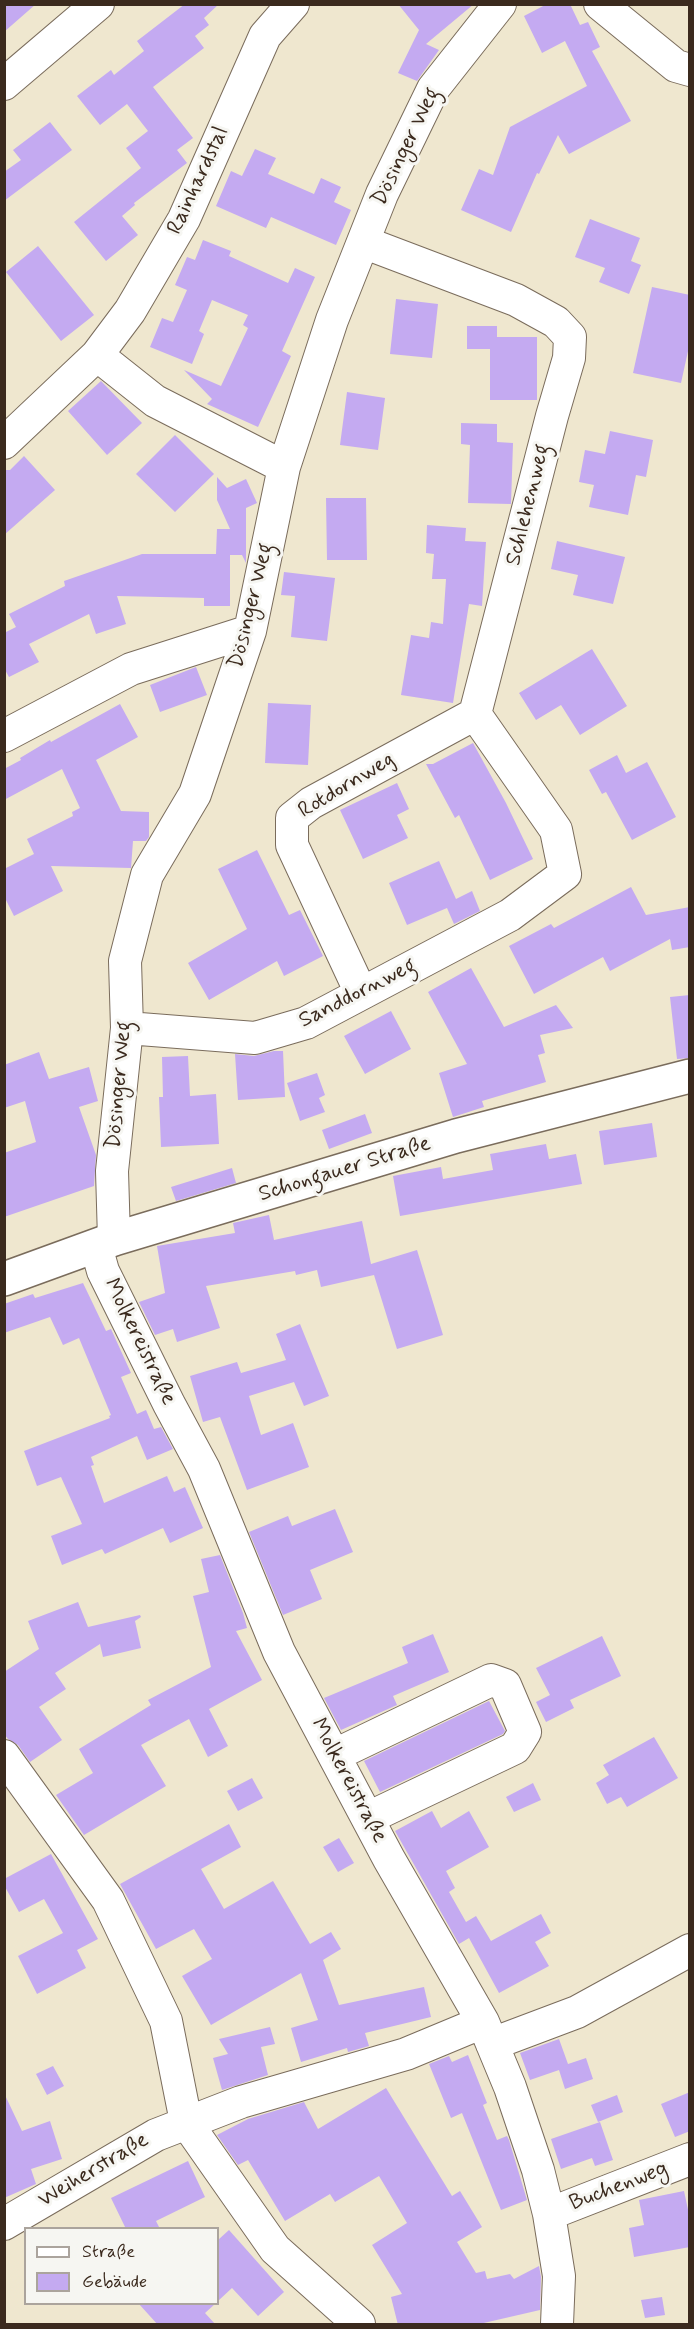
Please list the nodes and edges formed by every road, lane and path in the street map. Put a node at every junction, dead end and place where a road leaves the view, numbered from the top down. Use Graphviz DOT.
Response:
graph roads {
  1 [pos="98,4"];
  2 [pos="293,4"];
  3 [pos="500,4"];
  4 [pos="600,4"];
  5 [pos="690,70"];
  6 [pos="4,84"];
  7 [pos="363,242"];
  8 [pos="97,355"];
  9 [pos="4,442"];
  10 [pos="284,467"];
  11 [pos="250,631"];
  12 [pos="475,714"];
  13 [pos="4,736"];
  14 [pos="361,993"];
  15 [pos="127,1028"];
  16 [pos="690,1076"];
  17 [pos="105,1243"];
  18 [pos="4,1279"];
  19 [pos="335,1755"];
  20 [pos="4,1756"];
  21 [pos="368,1818"];
  22 [pos="690,1950"];
  23 [pos="488,2033"];
  24 [pos="186,2122"];
  25 [pos="690,2159"];
  26 [pos="549,2214"];
  27 [pos="4,2224"];
  28 [pos="359,2325"];
  29 [pos="557,2325"];
  1 -- 6 [label="street"];
  2 -- 8 [label="street, Rainhardstal"];
  3 -- 7 [label="street, Dösinger Weg"];
  4 -- 5 [label="street"];
  7 -- 10 [label="street, Dösinger Weg"];
  7 -- 12 [label="street, Schlehenweg"];
  8 -- 9 [label="street, Rainhardstal"];
  8 -- 10 [label="street"];
  10 -- 11 [label="street, Dösinger Weg"];
  11 -- 13 [label="street"];
  11 -- 15 [label="street, Dösinger Weg"];
  12 -- 14 [label="street, Rotdornweg"];
  12 -- 14 [label="street, Sanddornweg"];
  14 -- 15 [label="street, Sanddornweg"];
  15 -- 17 [label="street, Dösinger Weg"];
  16 -- 17 [label="main road, Schongauer Straße"];
  17 -- 18 [label="main road, Schongauer Straße"];
  17 -- 19 [label="street, Molkereistraße"];
  19 -- 21 [label="street, Molkereistraße"];
  19 -- 21 [label="street"];
  20 -- 24 [label="street"];
  21 -- 23 [label="street, Molkereistraße"];
  22 -- 23 [label="street, Weiherstraße"];
  23 -- 24 [label="street, Weiherstraße"];
  23 -- 26 [label="street, Molkereistraße"];
  24 -- 27 [label="street, Weiherstraße"];
  24 -- 28 [label="street"];
  25 -- 26 [label="street, Buchenweg"];
  26 -- 29 [label="street, Molkereistraße"];
}
